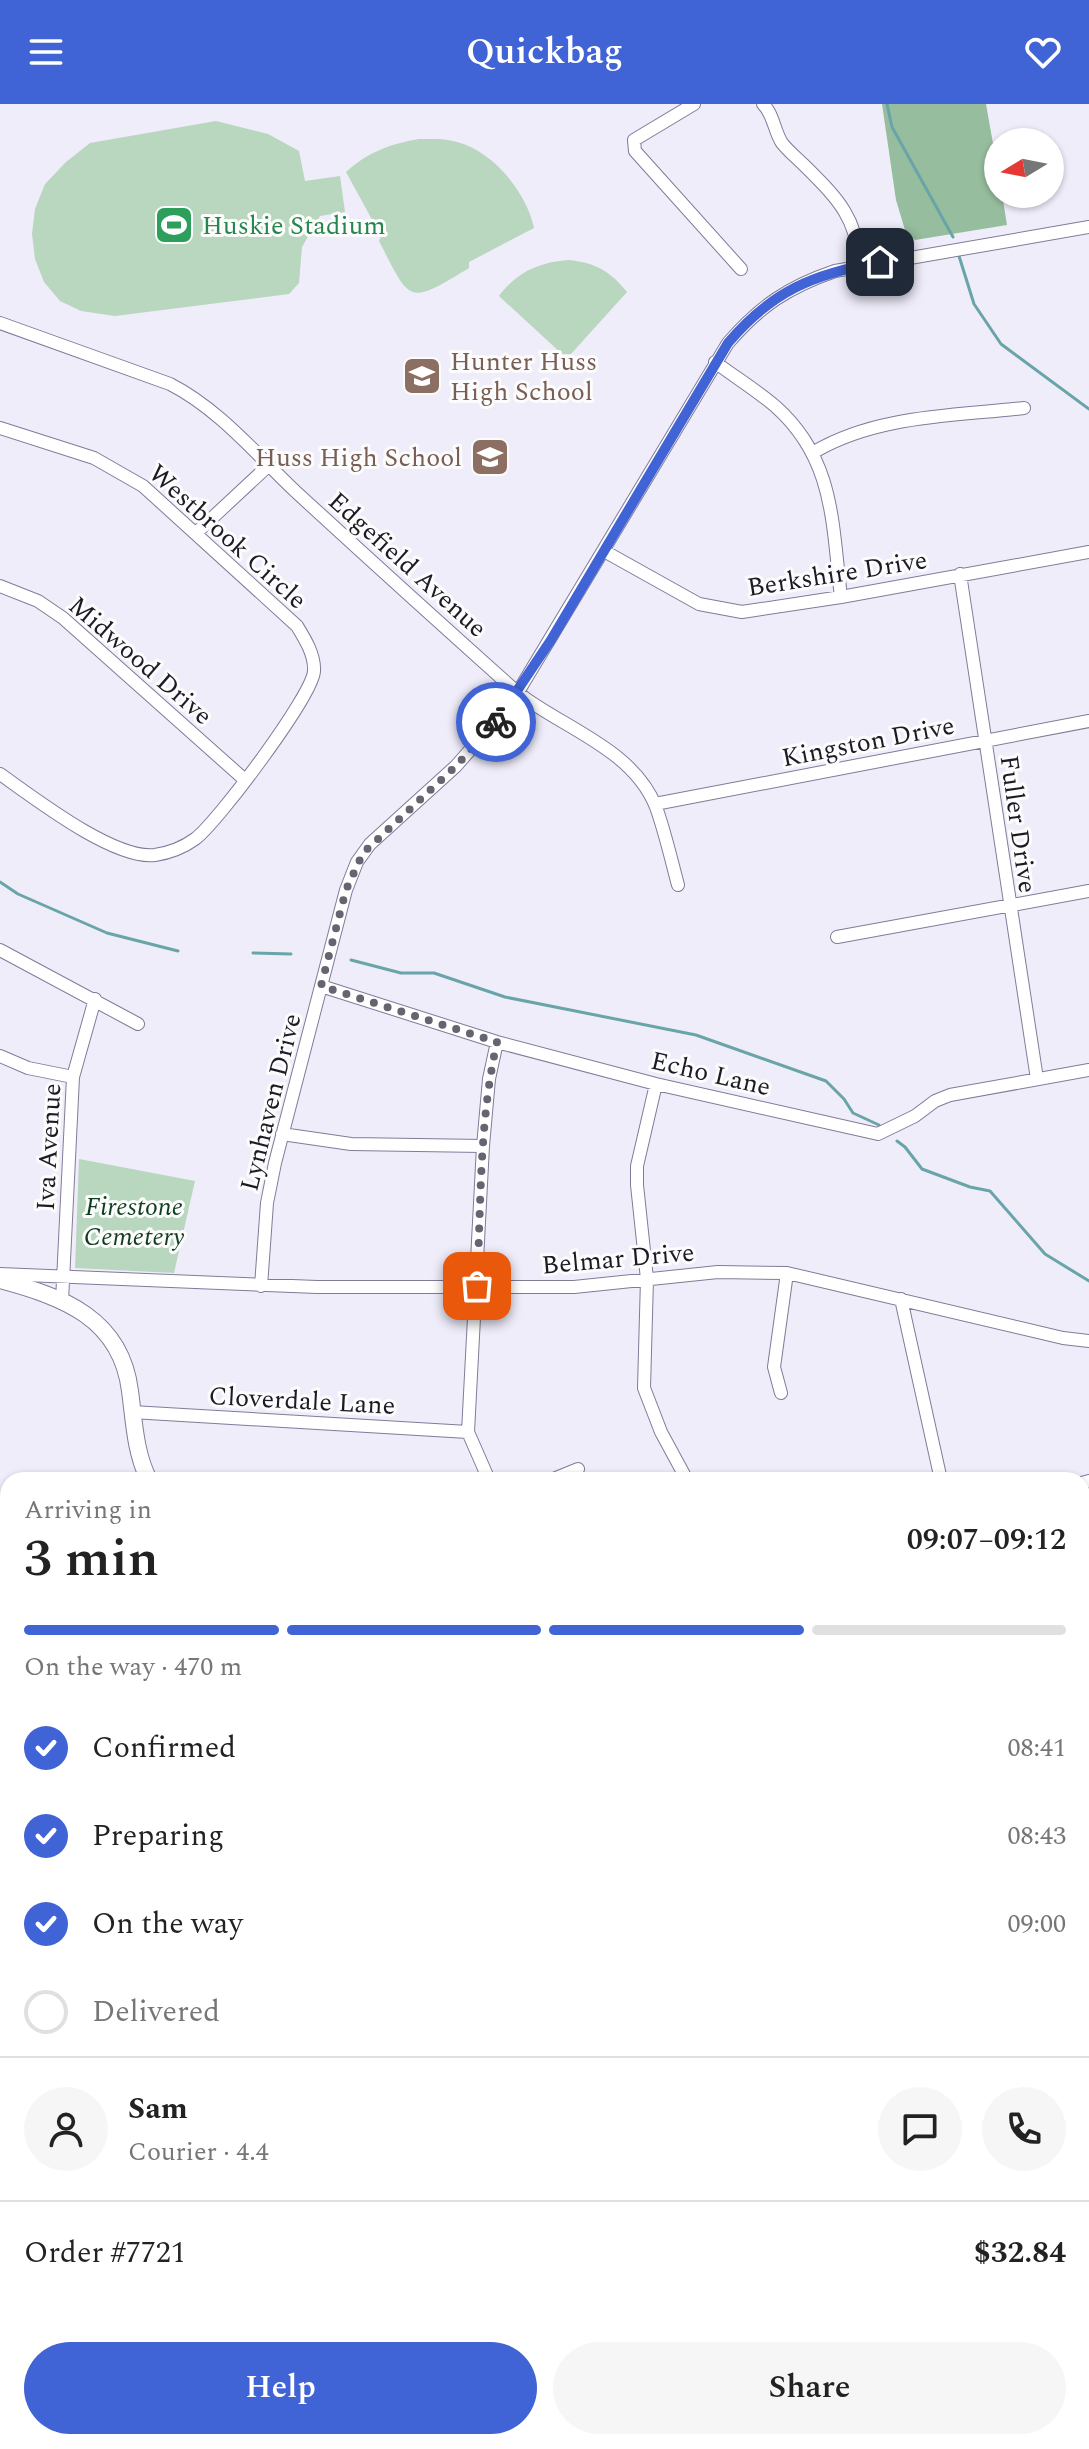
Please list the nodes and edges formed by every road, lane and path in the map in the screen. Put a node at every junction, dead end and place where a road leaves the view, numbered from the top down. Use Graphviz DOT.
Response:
graph roads {
  1 [pos="694,104"];
  2 [pos="763,104"];
  3 [pos="1089,227"];
  4 [pos="858,266"];
  5 [pos="741,269"];
  6 [pos="0,323"];
  7 [pos="715,362"];
  8 [pos="1024,408"];
  9 [pos="0,428"];
  10 [pos="814,452"];
  11 [pos="268,466"];
  12 [pos="196,533"];
  13 [pos="604,551"];
  14 [pos="1089,552"];
  15 [pos="960,574"];
  16 [pos="0,586"];
  17 [pos="841,597"];
  18 [pos="518,693"];
  19 [pos="1089,721"];
  20 [pos="985,740"];
  21 [pos="0,774"];
  22 [pos="245,780"];
  23 [pos="655,804"];
  24 [pos="678,885"];
  25 [pos="1089,891"];
  26 [pos="1009,905"];
  27 [pos="837,937"];
  28 [pos="0,950"];
  29 [pos="321,986"];
  30 [pos="95,999"];
  31 [pos="138,1024"];
  32 [pos="497,1042"];
  33 [pos="0,1056"];
  34 [pos="1089,1070"];
  35 [pos="73,1077"];
  36 [pos="1037,1079"];
  37 [pos="656,1084"];
  38 [pos="282,1134"];
  39 [pos="483,1146"];
  40 [pos="787,1273"];
  41 [pos="0,1274"];
  42 [pos="63,1275"];
  43 [pos="647,1279"];
  44 [pos="0,1280"];
  45 [pos="261,1286"];
  46 [pos="477,1286"];
  47 [pos="901,1299"];
  48 [pos="62,1301"];
  49 [pos="1089,1341"];
  50 [pos="781,1393"];
  51 [pos="132,1412"];
  52 [pos="468,1432"];
  53 [pos="578,1469"];
  54 [pos="146,1472"];
  55 [pos="486,1472"];
  56 [pos="571,1472"];
  57 [pos="683,1472"];
  58 [pos="939,1472"];
  1 -- 5 [label="street"];
  2 -- 4 [label="street"];
  3 -- 4 [label="street, Lynhaven Drive"];
  4 -- 7 [label="street, Lynhaven Drive"];
  6 -- 11 [label="street, Edgefield Avenue"];
  7 -- 10 [label="street"];
  7 -- 13 [label="street, Lynhaven Drive"];
  8 -- 10 [label="street"];
  9 -- 12 [label="street, Westbrook Circle"];
  10 -- 17 [label="street"];
  11 -- 12 [label="street"];
  11 -- 18 [label="street, Edgefield Avenue"];
  12 -- 22 [label="street, Westbrook Circle"];
  13 -- 17 [label="street, Berkshire Drive"];
  13 -- 18 [label="street, Lynhaven Drive"];
  14 -- 15 [label="street, Berkshire Drive"];
  15 -- 17 [label="street, Berkshire Drive"];
  15 -- 20 [label="street, Fuller Drive"];
  16 -- 22 [label="street, Midwood Drive"];
  18 -- 23 [label="street, Edgefield Avenue"];
  18 -- 29 [label="street, Lynhaven Drive"];
  19 -- 20 [label="street, Kingston Drive"];
  20 -- 23 [label="street, Kingston Drive"];
  20 -- 26 [label="street, Fuller Drive"];
  21 -- 22 [label="street, Westbrook Circle"];
  23 -- 24 [label="street, Edgefield Avenue"];
  25 -- 26 [label="street"];
  26 -- 27 [label="street"];
  26 -- 36 [label="street, Fuller Drive"];
  28 -- 30 [label="street"];
  29 -- 32 [label="street, Echo Lane"];
  29 -- 38 [label="street, Lynhaven Drive"];
  30 -- 31 [label="street"];
  30 -- 35 [label="street, Iva Avenue"];
  32 -- 37 [label="street, Echo Lane"];
  32 -- 39 [label="street"];
  33 -- 35 [label="street"];
  34 -- 36 [label="street, Echo Lane"];
  35 -- 42 [label="street, Iva Avenue"];
  36 -- 37 [label="street, Echo Lane"];
  37 -- 43 [label="street"];
  38 -- 39 [label="street"];
  38 -- 45 [label="street, Lynhaven Drive"];
  39 -- 46 [label="street"];
  40 -- 43 [label="street, Belmar Drive"];
  40 -- 47 [label="street, Belmar Drive"];
  40 -- 50 [label="street"];
  41 -- 42 [label="street, Belmar Drive"];
  42 -- 45 [label="street, Belmar Drive"];
  42 -- 48 [label="street, Iva Avenue"];
  43 -- 46 [label="street, Belmar Drive"];
  43 -- 57 [label="street"];
  44 -- 48 [label="main road"];
  45 -- 46 [label="street, Belmar Drive"];
  46 -- 52 [label="street"];
  47 -- 49 [label="street, Belmar Drive"];
  47 -- 58 [label="street"];
  48 -- 51 [label="main road"];
  51 -- 52 [label="street, Cloverdale Lane"];
  51 -- 54 [label="main road"];
  52 -- 55 [label="street"];
  53 -- 56 [label="street"];
}
